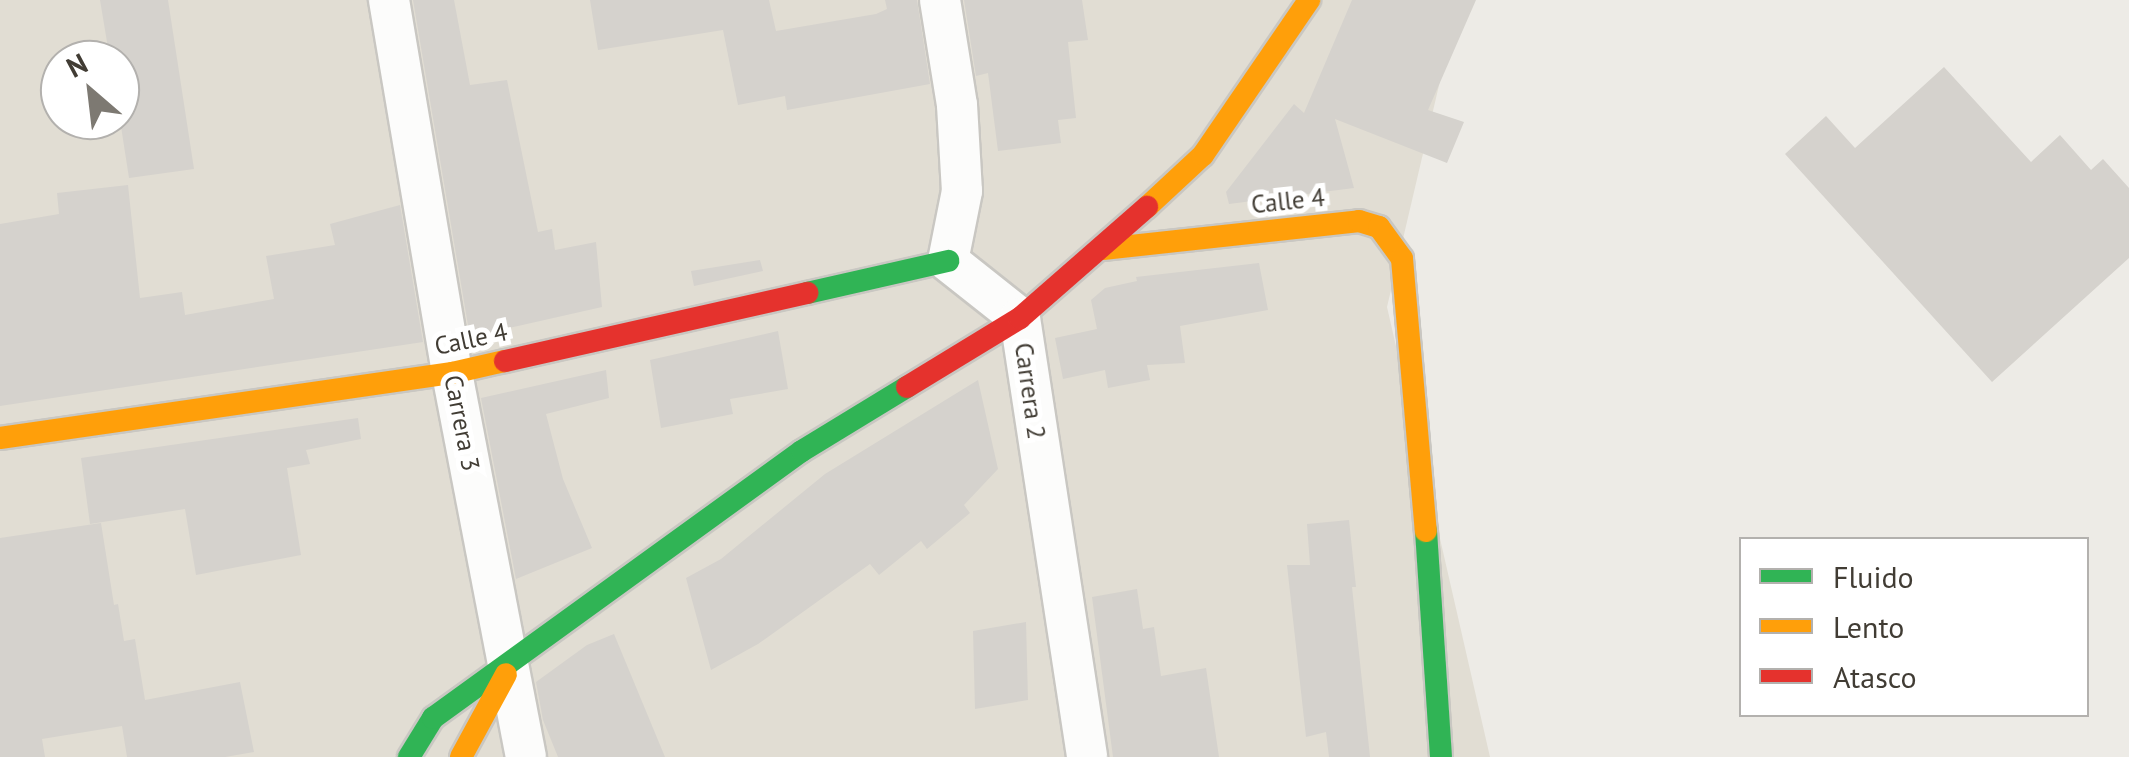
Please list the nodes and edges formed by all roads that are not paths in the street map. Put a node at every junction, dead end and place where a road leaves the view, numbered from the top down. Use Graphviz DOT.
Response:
graph roads {
  1 [pos="389,0"];
  2 [pos="940,0"];
  3 [pos="1309,0"];
  4 [pos="1103,248"];
  5 [pos="948,261"];
  6 [pos="1020,318"];
  7 [pos="452,373"];
  8 [pos="0,438"];
  9 [pos="510,667"];
  10 [pos="409,757"];
  11 [pos="461,757"];
  12 [pos="526,757"];
  13 [pos="1087,757"];
  14 [pos="1441,757"];
  1 -- 7 [label="street, Carrera 3"];
  2 -- 5 [label="street"];
  3 -- 4 [label="street"];
  4 -- 6 [label="street"];
  4 -- 14 [label="street, Calle 4"];
  5 -- 6 [label="street, Carrera 2"];
  5 -- 7 [label="street, Calle 4"];
  6 -- 9 [label="street"];
  6 -- 13 [label="street, Carrera 2"];
  7 -- 8 [label="street, Calle 4"];
  7 -- 9 [label="street, Carrera 3"];
  9 -- 10 [label="street"];
  9 -- 11 [label="street"];
  9 -- 12 [label="street, Carrera 3"];
}
